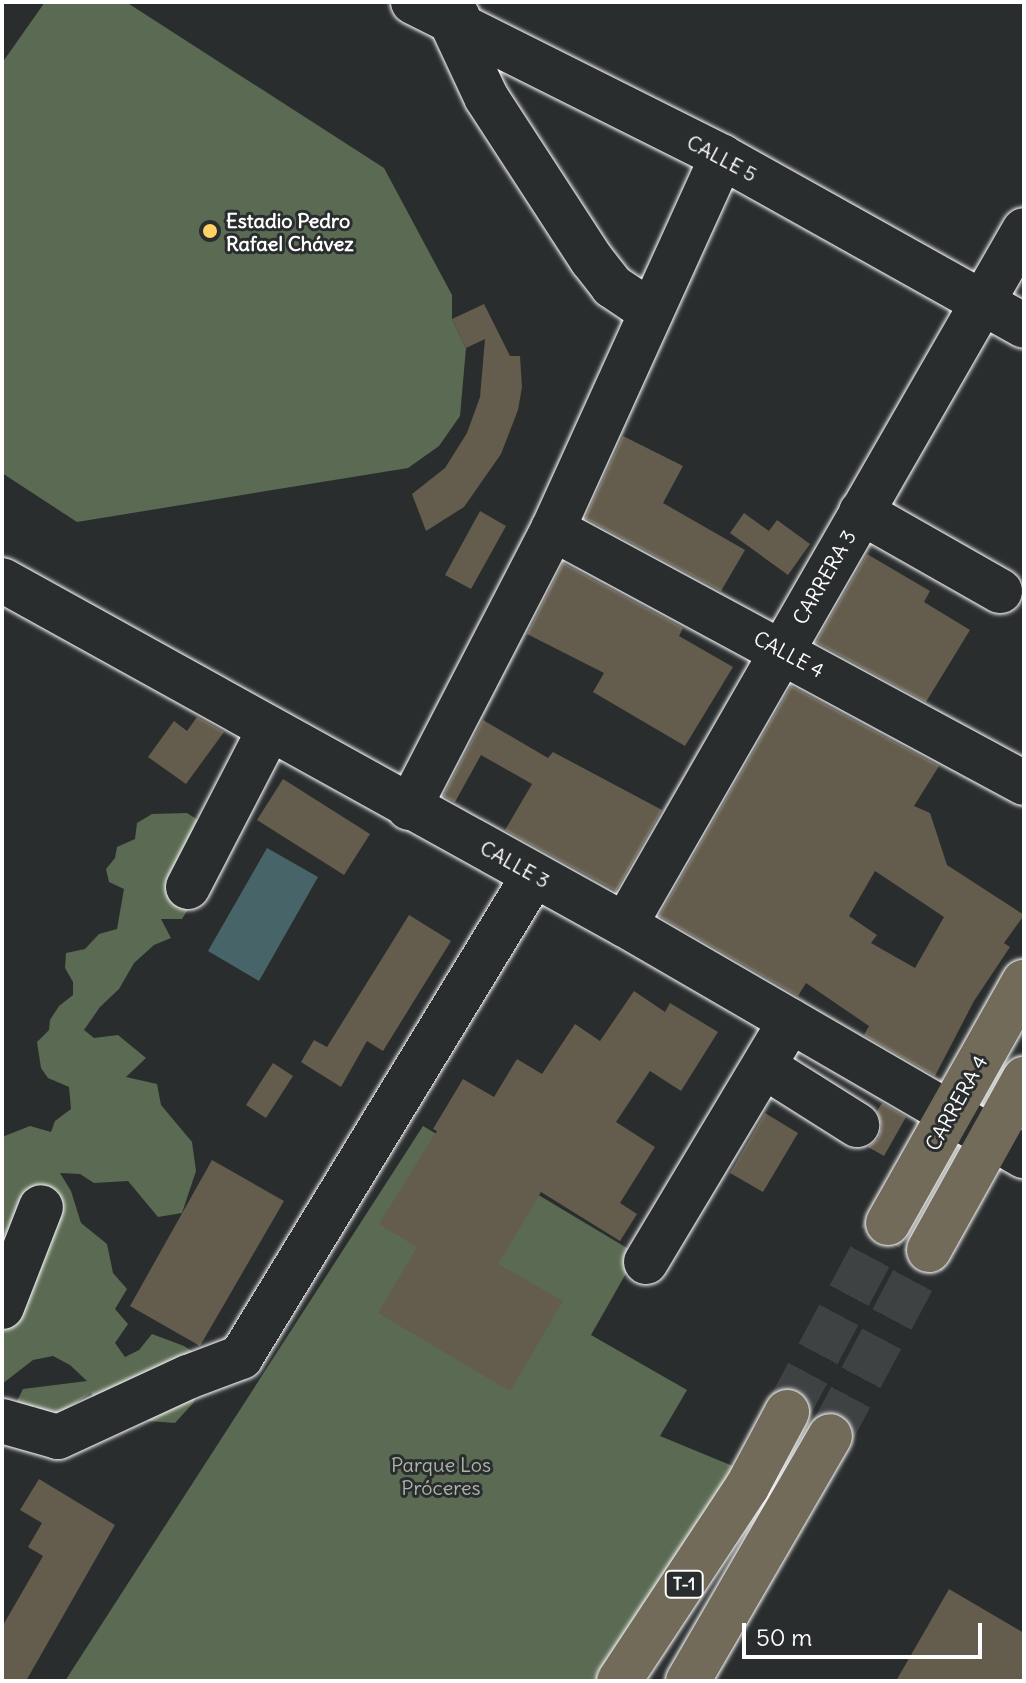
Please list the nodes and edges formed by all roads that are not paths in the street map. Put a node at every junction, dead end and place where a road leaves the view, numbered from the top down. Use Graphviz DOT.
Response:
graph roads {
  1 [pos="413,2"];
  2 [pos="461,13"];
  3 [pos="722,157"];
  4 [pos="1024,230"];
  5 [pos="980,304"];
  6 [pos="651,312"];
  7 [pos="1024,326"];
  8 [pos="861,512"];
  9 [pos="553,529"];
  10 [pos="2,580"];
  11 [pos="1000,591"];
  12 [pos="782,650"];
  13 [pos="269,730"];
  14 [pos="1024,783"];
  15 [pos="409,808"];
  16 [pos="534,875"];
  17 [pos="188,887"];
  18 [pos="625,925"];
  19 [pos="1024,982"];
  20 [pos="790,1021"];
  21 [pos="765,1067"];
  22 [pos="1024,1079"];
  23 [pos="951,1114"];
  24 [pos="857,1125"];
  25 [pos="1007,1147"];
  26 [pos="41,1207"];
  27 [pos="888,1223"];
  28 [pos="929,1250"];
  29 [pos="646,1262"];
  30 [pos="2,1307"];
  31 [pos="787,1412"];
  32 [pos="2,1421"];
  33 [pos="830,1436"];
  34 [pos="619,1681"];
  35 [pos="688,1681"];
  1 -- 2 [label="street, CALLE 5"];
  2 -- 3 [label="street, CALLE 5"];
  2 -- 6 [label="street"];
  3 -- 5 [label="street, CALLE 5"];
  3 -- 6 [label="street"];
  4 -- 5 [label="street, CARRERA 3"];
  5 -- 7 [label="street, CALLE 5"];
  5 -- 8 [label="street, CARRERA 3"];
  6 -- 9 [label="street"];
  8 -- 11 [label="street"];
  8 -- 12 [label="street, CARRERA 3"];
  9 -- 12 [label="street, CALLE 4"];
  9 -- 15 [label="street"];
  10 -- 13 [label="street, CALLE 3"];
  12 -- 14 [label="street, CALLE 4"];
  12 -- 18 [label="street, CARRERA 3"];
  13 -- 15 [label="street, CALLE 3"];
  13 -- 17 [label="street"];
  15 -- 16 [label="street, CALLE 3"];
  16 -- 18 [label="street, CALLE 3"];
  16 -- 32 [label="street"];
  18 -- 20 [label="street, CALLE 3"];
  19 -- 23 [label="highway, CARRERA 4"];
  20 -- 21 [label="street"];
  20 -- 23 [label="street, CALLE 3"];
  21 -- 24 [label="street"];
  21 -- 29 [label="street"];
  22 -- 25 [label="highway"];
  23 -- 25 [label="street, CALLE 3"];
  23 -- 27 [label="highway, CARRERA 4"];
  25 -- 28 [label="highway"];
  26 -- 30 [label="street"];
  31 -- 34 [label="highway, T-1"];
  33 -- 35 [label="highway, T-1"];
}
